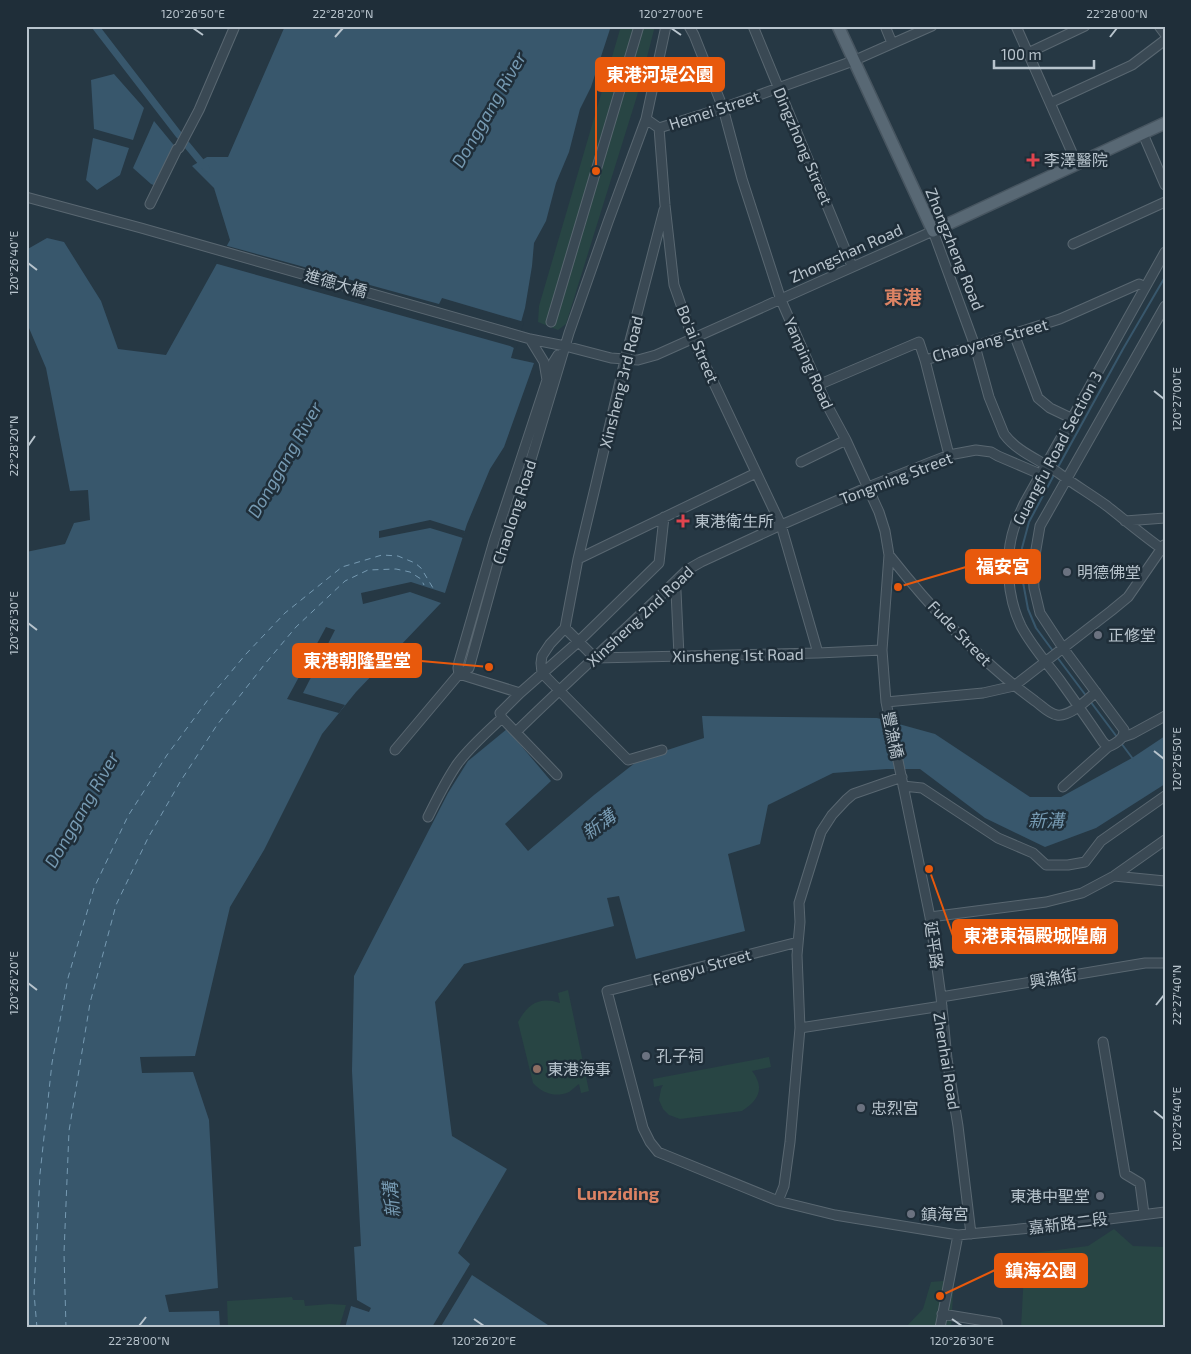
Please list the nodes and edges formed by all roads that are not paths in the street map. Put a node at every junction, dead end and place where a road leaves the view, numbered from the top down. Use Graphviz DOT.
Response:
graph roads {
  1 [pos="235,26"];
  2 [pos="639,26"];
  3 [pos="666,26"];
  4 [pos="689,26"];
  5 [pos="753,26"];
  6 [pos="838,26"];
  7 [pos="885,26"];
  8 [pos="932,26"];
  9 [pos="1016,26"];
  10 [pos="1084,26"];
  11 [pos="1159,26"];
  12 [pos="1165,34"];
  13 [pos="1165,40"];
  14 [pos="892,43"];
  15 [pos="1028,53"];
  16 [pos="853,61"];
  17 [pos="778,89"];
  18 [pos="1050,103"];
  19 [pos="723,108"];
  20 [pos="646,119"];
  21 [pos="1165,123"];
  22 [pos="659,128"];
  23 [pos="1143,134"];
  24 [pos="1077,164"];
  25 [pos="1165,185"];
  26 [pos="26,196"];
  27 [pos="1165,202"];
  28 [pos="150,204"];
  29 [pos="665,205"];
  30 [pos="933,231"];
  31 [pos="1073,244"];
  32 [pos="1165,252"];
  33 [pos="852,266"];
  34 [pos="1145,287"];
  35 [pos="781,300"];
  36 [pos="1165,306"];
  37 [pos="551,322"];
  38 [pos="1014,334"];
  39 [pos="693,338"];
  40 [pos="530,339"];
  41 [pos="565,346"];
  42 [pos="975,346"];
  43 [pos="625,360"];
  44 [pos="925,360"];
  45 [pos="547,380"];
  46 [pos="818,386"];
  47 [pos="1072,418"];
  48 [pos="846,440"];
  49 [pos="949,455"];
  50 [pos="801,462"];
  51 [pos="1049,467"];
  52 [pos="756,473"];
  53 [pos="1040,474"];
  54 [pos="1064,477"];
  55 [pos="868,487"];
  56 [pos="664,517"];
  57 [pos="1165,518"];
  58 [pos="1125,521"];
  59 [pos="781,525"];
  60 [pos="1164,548"];
  61 [pos="889,555"];
  62 [pos="578,559"];
  63 [pos="671,586"];
  64 [pos="565,628"];
  65 [pos="578,642"];
  66 [pos="1061,649"];
  67 [pos="882,650"];
  68 [pos="818,653"];
  69 [pos="679,656"];
  70 [pos="595,658"];
  71 [pos="1048,660"];
  72 [pos="542,673"];
  73 [pos="459,674"];
  74 [pos="1014,686"];
  75 [pos="559,690"];
  76 [pos="1096,692"];
  77 [pos="520,693"];
  78 [pos="886,702"];
  79 [pos="1079,707"];
  80 [pos="1165,716"];
  81 [pos="502,718"];
  82 [pos="516,732"];
  83 [pos="1123,737"];
  84 [pos="1110,746"];
  85 [pos="394,750"];
  86 [pos="662,750"];
  87 [pos="900,767"];
  88 [pos="557,775"];
  89 [pos="903,782"];
  90 [pos="1063,788"];
  91 [pos="1165,796"];
  92 [pos="428,817"];
  93 [pos="1165,840"];
  94 [pos="1114,876"];
  95 [pos="1165,881"];
  96 [pos="930,918"];
  97 [pos="798,942"];
  98 [pos="1165,963"];
  99 [pos="941,1001"];
  100 [pos="800,1028"];
  101 [pos="1103,1042"];
  102 [pos="778,1201"];
  103 [pos="1165,1212"];
  104 [pos="1144,1214"];
  105 [pos="971,1234"];
  106 [pos="958,1235"];
  107 [pos="942,1314"];
  108 [pos="940,1328"];
  109 [pos="997,1328"];
  1 -- 28 [label="street"];
  2 -- 37 [label="street"];
  3 -- 20 [label="street"];
  4 -- 19 [label="street, Yanping Road"];
  5 -- 17 [label="street, Dingzhong Street"];
  6 -- 16 [label="main road, Zhongzheng Road"];
  7 -- 14 [label="street"];
  8 -- 14 [label="street, Hemei Street"];
  9 -- 15 [label="street"];
  10 -- 15 [label="street"];
  11 -- 12 [label="street"];
  13 -- 18 [label="street"];
  14 -- 16 [label="street, Hemei Street"];
  15 -- 18 [label="street"];
  16 -- 17 [label="street, Hemei Street"];
  16 -- 30 [label="main road, Zhongzheng Road"];
  17 -- 19 [label="street, Hemei Street"];
  17 -- 33 [label="street, Dingzhong Street"];
  18 -- 24 [label="street"];
  19 -- 22 [label="street, Hemei Street"];
  19 -- 35 [label="street, Yanping Road"];
  20 -- 22 [label="street"];
  20 -- 41 [label="street, Chaolong Road"];
  21 -- 23 [label="main road, Zhongshan Road"];
  22 -- 29 [label="street, Bo'ai Street"];
  23 -- 24 [label="main road, Zhongshan Road"];
  23 -- 25 [label="street"];
  24 -- 30 [label="main road, Zhongshan Road"];
  26 -- 40 [label="street, 進德大橋"];
  27 -- 31 [label="street"];
  29 -- 39 [label="street, Bo'ai Street"];
  29 -- 43 [label="street, Xinsheng 3rd Road"];
  30 -- 33 [label="street, Zhongshan Road"];
  30 -- 42 [label="street, Zhongzheng Road"];
  32 -- 34 [label="street, Guangfu Road Section 3"];
  33 -- 35 [label="street, Zhongshan Road"];
  34 -- 38 [label="street, Chaoyang Street"];
  34 -- 47 [label="street, Guangfu Road Section 3"];
  35 -- 39 [label="street, Zhongshan Road"];
  35 -- 46 [label="street, Yanping Road"];
  36 -- 54 [label="street, Guangfu Road Section 3"];
  38 -- 42 [label="street, Chaoyang Street"];
  38 -- 47 [label="street"];
  39 -- 43 [label="street, Zhongshan Road"];
  39 -- 52 [label="street, Bo'ai Street"];
  40 -- 41 [label="street, Zhongshan Road"];
  40 -- 45 [label="street"];
  41 -- 43 [label="street, Zhongshan Road"];
  41 -- 45 [label="street, Chaolong Road"];
  41 -- 73 [label="street, Chaolong Road"];
  42 -- 44 [label="street, Chaoyang Street"];
  42 -- 51 [label="street, Zhongzheng Road"];
  43 -- 62 [label="street, Xinsheng 3rd Road"];
  44 -- 46 [label="street, Chaoyang Street"];
  44 -- 49 [label="street"];
  45 -- 73 [label="street, Chaolong Road"];
  46 -- 48 [label="street, Yanping Road"];
  47 -- 51 [label="street, Guangfu Road Section 3"];
  48 -- 50 [label="street"];
  48 -- 55 [label="street, Yanping Road"];
  49 -- 53 [label="street, Tongming Street"];
  49 -- 55 [label="street, Tongming Street"];
  51 -- 53 [label="street, Guangfu Road Section 3"];
  51 -- 54 [label="street, Zhongzheng Road"];
  52 -- 56 [label="street"];
  52 -- 59 [label="street, Bo'ai Street"];
  53 -- 71 [label="street, Guangfu Road Section 3"];
  54 -- 58 [label="street, Zhongzheng Road"];
  54 -- 66 [label="street, Guangfu Road Section 3"];
  55 -- 59 [label="street, Tongming Street"];
  55 -- 61 [label="street, Yanping Road"];
  56 -- 62 [label="street"];
  56 -- 65 [label="street"];
  57 -- 58 [label="street"];
  58 -- 60 [label="street, Zhongzheng Road"];
  59 -- 63 [label="street, Xinsheng 2nd Road"];
  59 -- 68 [label="street, Bo'ai Street"];
  60 -- 66 [label="street, Fude Street"];
  61 -- 67 [label="street, Yanping Road"];
  61 -- 74 [label="street, Fude Street"];
  62 -- 64 [label="street, Xinsheng 3rd Road"];
  63 -- 69 [label="street"];
  63 -- 70 [label="street, Xinsheng 2nd Road"];
  64 -- 65 [label="street"];
  64 -- 72 [label="street"];
  65 -- 70 [label="street"];
  65 -- 72 [label="street"];
  66 -- 71 [label="street, Fude Street"];
  66 -- 76 [label="street, Guangfu Road Section 3"];
  67 -- 68 [label="street, Xinsheng 1st Road"];
  67 -- 78 [label="street, Yanping Road"];
  68 -- 69 [label="street, Xinsheng 1st Road"];
  69 -- 70 [label="street, Xinsheng 1st Road"];
  70 -- 75 [label="street, Xinsheng 2nd Road"];
  71 -- 74 [label="street, Fude Street"];
  71 -- 79 [label="street, Guangfu Road Section 3"];
  72 -- 75 [label="street"];
  72 -- 77 [label="street"];
  73 -- 77 [label="street"];
  73 -- 85 [label="street, Chaolong Road"];
  74 -- 78 [label="street, Fude Street"];
  74 -- 79 [label="street, Fude Street"];
  75 -- 82 [label="street, Xinsheng 2nd Road"];
  75 -- 86 [label="street"];
  76 -- 79 [label="street"];
  76 -- 83 [label="street, Guangfu Road Section 3"];
  77 -- 81 [label="street"];
  78 -- 87 [label="street, 豐漁橋"];
  79 -- 84 [label="street, Guangfu Road Section 3"];
  80 -- 83 [label="street"];
  81 -- 82 [label="street"];
  81 -- 92 [label="street"];
  82 -- 88 [label="street"];
  83 -- 84 [label="street"];
  84 -- 90 [label="street"];
  87 -- 89 [label="street, 延平路"];
  89 -- 91 [label="street"];
  89 -- 96 [label="street, 延平路"];
  89 -- 97 [label="street"];
  93 -- 94 [label="street"];
  94 -- 95 [label="street"];
  94 -- 96 [label="street"];
  96 -- 99 [label="street, 延平路"];
  97 -- 100 [label="street"];
  97 -- 102 [label="street, Fengyu Street"];
  98 -- 99 [label="street, 興漁街"];
  99 -- 100 [label="street, Zhenhai Road"];
  99 -- 105 [label="street, Zhenhai Road"];
  100 -- 102 [label="street"];
  101 -- 104 [label="street"];
  102 -- 106 [label="street"];
  103 -- 104 [label="street, 嘉新路二段"];
  104 -- 105 [label="street, 嘉新路二段"];
  105 -- 106 [label="street"];
  106 -- 107 [label="street"];
  107 -- 108 [label="street"];
  107 -- 109 [label="street"];
}
